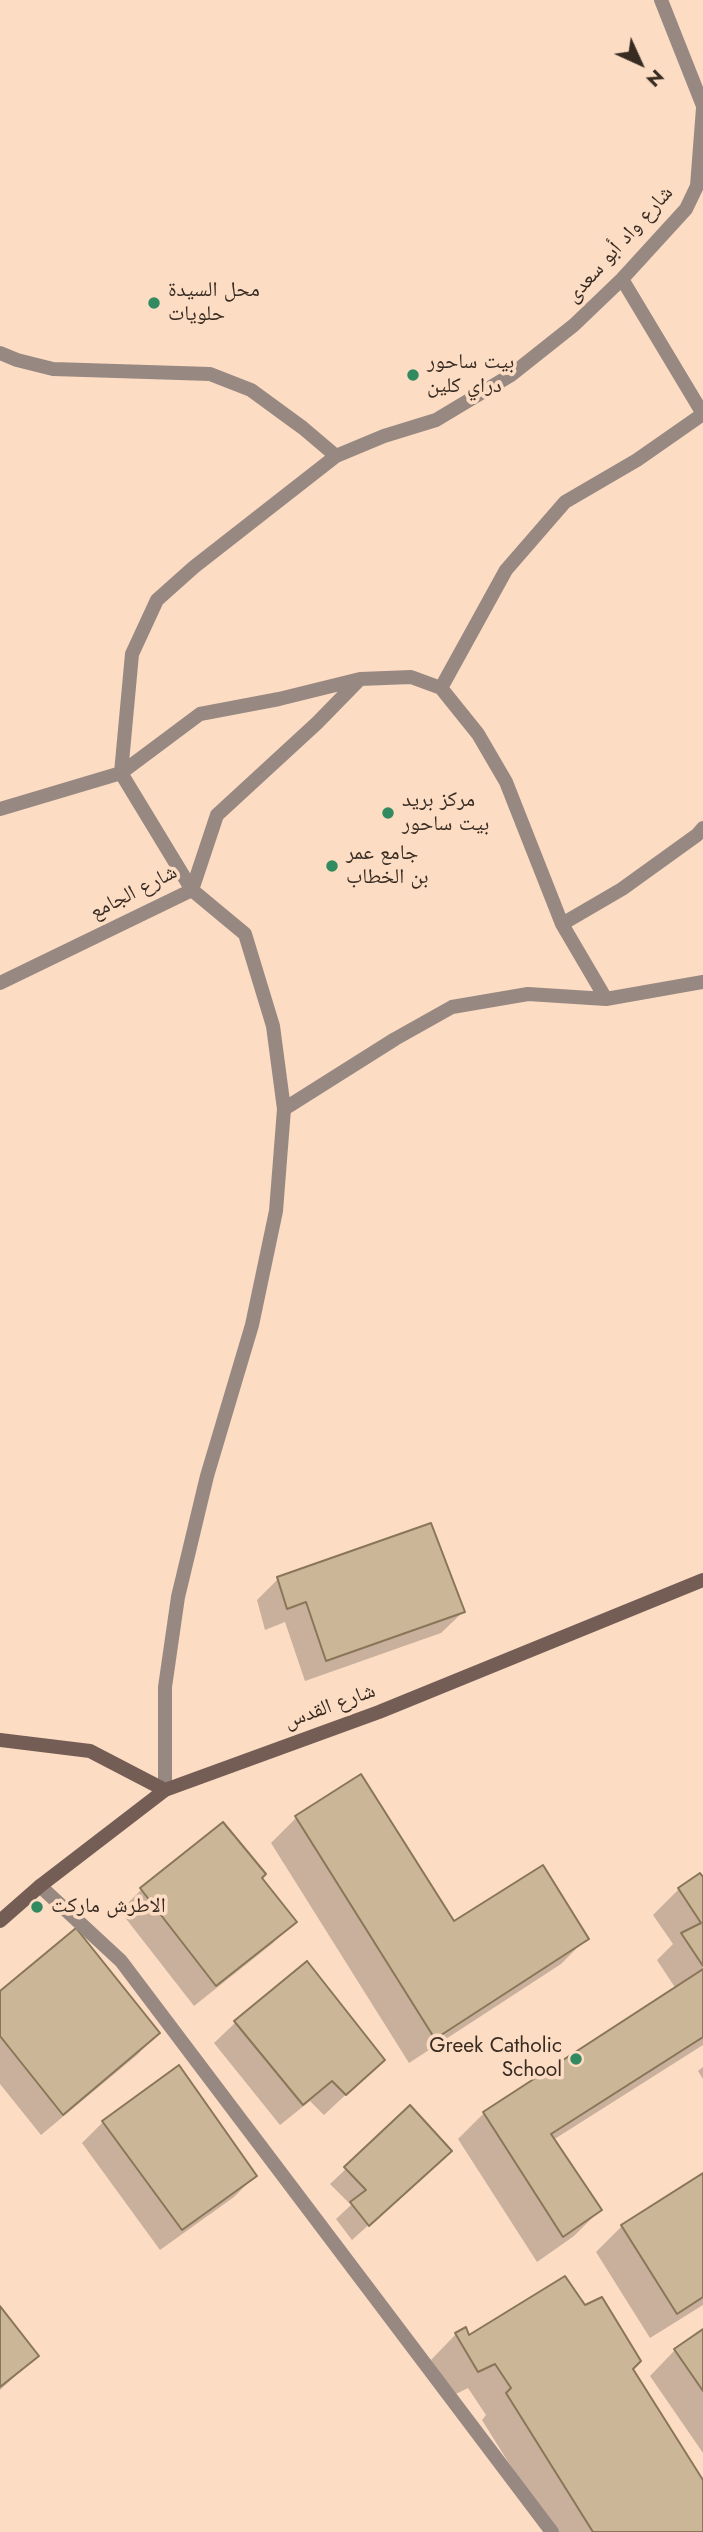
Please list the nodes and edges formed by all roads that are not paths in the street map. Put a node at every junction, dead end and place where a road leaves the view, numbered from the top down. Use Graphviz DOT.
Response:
graph roads {
  1 [pos="661,0"];
  2 [pos="703,107"];
  3 [pos="622,279"];
  4 [pos="0,353"];
  5 [pos="703,414"];
  6 [pos="336,456"];
  7 [pos="360,679"];
  8 [pos="441,688"];
  9 [pos="121,773"];
  10 [pos="0,809"];
  11 [pos="703,828"];
  12 [pos="192,890"];
  13 [pos="562,924"];
  14 [pos="703,982"];
  15 [pos="0,983"];
  16 [pos="606,999"];
  17 [pos="284,1109"];
  18 [pos="703,1580"];
  19 [pos="0,1740"];
  20 [pos="165,1790"];
  21 [pos="40,1886"];
  22 [pos="0,1921"];
  23 [pos="552,2532"];
  1 -- 2 [label="street, شارع واد أبو سعدى"];
  2 -- 3 [label="street, شارع واد أبو سعدى"];
  3 -- 5 [label="street"];
  3 -- 6 [label="street, شارع واد أبو سعدى"];
  4 -- 6 [label="street"];
  5 -- 8 [label="street"];
  6 -- 9 [label="street, شارع واد أبو سعدى"];
  7 -- 8 [label="street"];
  7 -- 9 [label="street"];
  7 -- 12 [label="street, شارع الجامع"];
  8 -- 13 [label="street"];
  9 -- 10 [label="street"];
  9 -- 12 [label="street"];
  11 -- 13 [label="street"];
  12 -- 15 [label="street, شارع الجامع"];
  12 -- 17 [label="street"];
  13 -- 16 [label="street"];
  14 -- 16 [label="street"];
  16 -- 17 [label="street"];
  17 -- 20 [label="street"];
  18 -- 20 [label="main road, شارع القدس"];
  19 -- 20 [label="main road"];
  20 -- 21 [label="main road, شارع القدس"];
  21 -- 22 [label="main road, شارع القدس"];
  21 -- 23 [label="street"];
}
